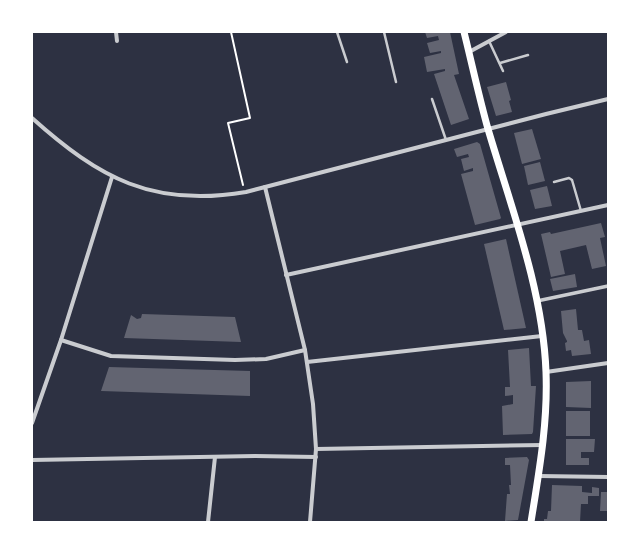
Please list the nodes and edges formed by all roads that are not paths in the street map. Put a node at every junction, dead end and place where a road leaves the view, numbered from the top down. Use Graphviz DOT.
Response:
graph roads {
  1 [pos="116,32"];
  2 [pos="337,32"];
  3 [pos="384,32"];
  4 [pos="464,32"];
  5 [pos="506,32"];
  6 [pos="118,41"];
  7 [pos="489,41"];
  8 [pos="469,52"];
  9 [pos="528,55"];
  10 [pos="347,62"];
  11 [pos="500,63"];
  12 [pos="504,71"];
  13 [pos="396,82"];
  14 [pos="432,99"];
  15 [pos="608,99"];
  16 [pos="32,118"];
  17 [pos="488,129"];
  18 [pos="446,140"];
  19 [pos="112,177"];
  20 [pos="554,182"];
  21 [pos="265,187"];
  22 [pos="608,205"];
  23 [pos="581,211"];
  24 [pos="517,225"];
  25 [pos="286,275"];
  26 [pos="608,286"];
  27 [pos="536,302"];
  28 [pos="542,336"];
  29 [pos="61,340"];
  30 [pos="305,350"];
  31 [pos="307,362"];
  32 [pos="608,363"];
  33 [pos="546,372"];
  34 [pos="32,424"];
  35 [pos="543,444"];
  36 [pos="316,449"];
  37 [pos="215,457"];
  38 [pos="316,457"];
  39 [pos="32,460"];
  40 [pos="539,476"];
  41 [pos="608,477"];
  42 [pos="208,522"];
  43 [pos="310,522"];
  44 [pos="531,522"];
  1 -- 6 [label="street"];
  2 -- 10 [label="lane"];
  3 -- 13 [label="lane"];
  4 -- 8 [label="main road"];
  5 -- 7 [label="street"];
  7 -- 8 [label="street"];
  7 -- 11 [label="lane"];
  8 -- 17 [label="main road"];
  9 -- 11 [label="lane"];
  11 -- 12 [label="lane"];
  14 -- 18 [label="lane"];
  15 -- 17 [label="street"];
  16 -- 19 [label="street"];
  17 -- 18 [label="street"];
  17 -- 24 [label="main road"];
  18 -- 21 [label="street"];
  19 -- 21 [label="street"];
  19 -- 29 [label="street"];
  20 -- 23 [label="lane"];
  21 -- 25 [label="street"];
  22 -- 23 [label="street"];
  23 -- 24 [label="street"];
  24 -- 25 [label="street"];
  24 -- 27 [label="main road"];
  25 -- 30 [label="street"];
  26 -- 27 [label="street"];
  27 -- 28 [label="main road"];
  28 -- 31 [label="street"];
  28 -- 33 [label="main road"];
  29 -- 30 [label="street"];
  29 -- 34 [label="street"];
  30 -- 31 [label="street"];
  31 -- 36 [label="street"];
  32 -- 33 [label="street"];
  33 -- 35 [label="main road"];
  35 -- 36 [label="street"];
  35 -- 40 [label="main road"];
  36 -- 38 [label="street"];
  37 -- 38 [label="street"];
  37 -- 39 [label="street"];
  37 -- 42 [label="street"];
  38 -- 43 [label="street"];
  40 -- 41 [label="street"];
  40 -- 44 [label="main road"];
}
